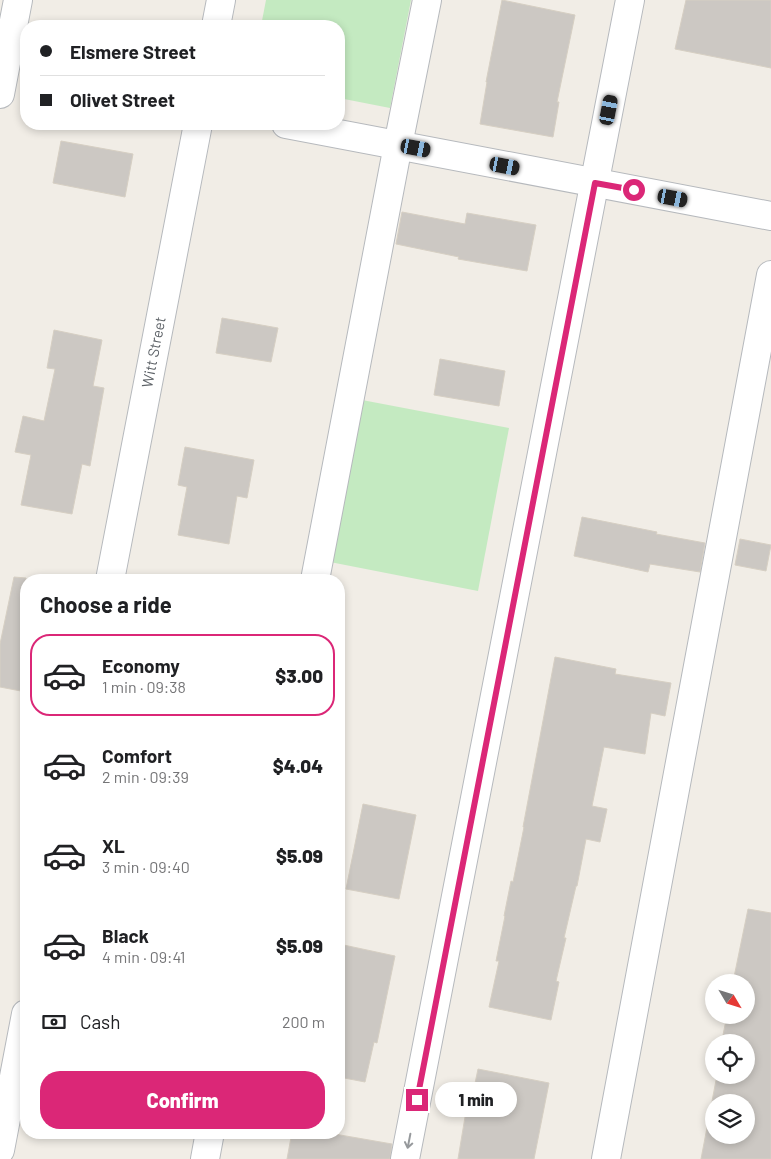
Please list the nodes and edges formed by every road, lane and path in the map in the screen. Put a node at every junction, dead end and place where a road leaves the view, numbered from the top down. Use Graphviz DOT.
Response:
graph roads {
  1 [pos="18,0"];
  2 [pos="221,0"];
  3 [pos="427,0"];
  4 [pos="630,0"];
  5 [pos="217,20"];
  6 [pos="8,76"];
  7 [pos="197,130"];
  8 [pos="318,130"];
  9 [pos="398,145"];
  10 [pos="595,183"];
  11 [pos="771,216"];
  12 [pos="771,275"];
  13 [pos="111,574"];
  14 [pos="316,574"];
  15 [pos="20,1045"];
  16 [pos="209,1139"];
  17 [pos="0,1150"];
  18 [pos="205,1159"];
  19 [pos="406,1159"];
  20 [pos="606,1159"];
  1 -- 6 [label="street"];
  2 -- 5 [label="street"];
  3 -- 9 [label="street"];
  4 -- 10 [label="street"];
  7 -- 13 [label="street, Witt Street"];
  8 -- 9 [label="street"];
  9 -- 10 [label="street"];
  9 -- 14 [label="street"];
  10 -- 11 [label="street"];
  10 -- 19 [label="street, one-way"];
  12 -- 20 [label="street"];
  15 -- 17 [label="street"];
  16 -- 18 [label="street"];
}
